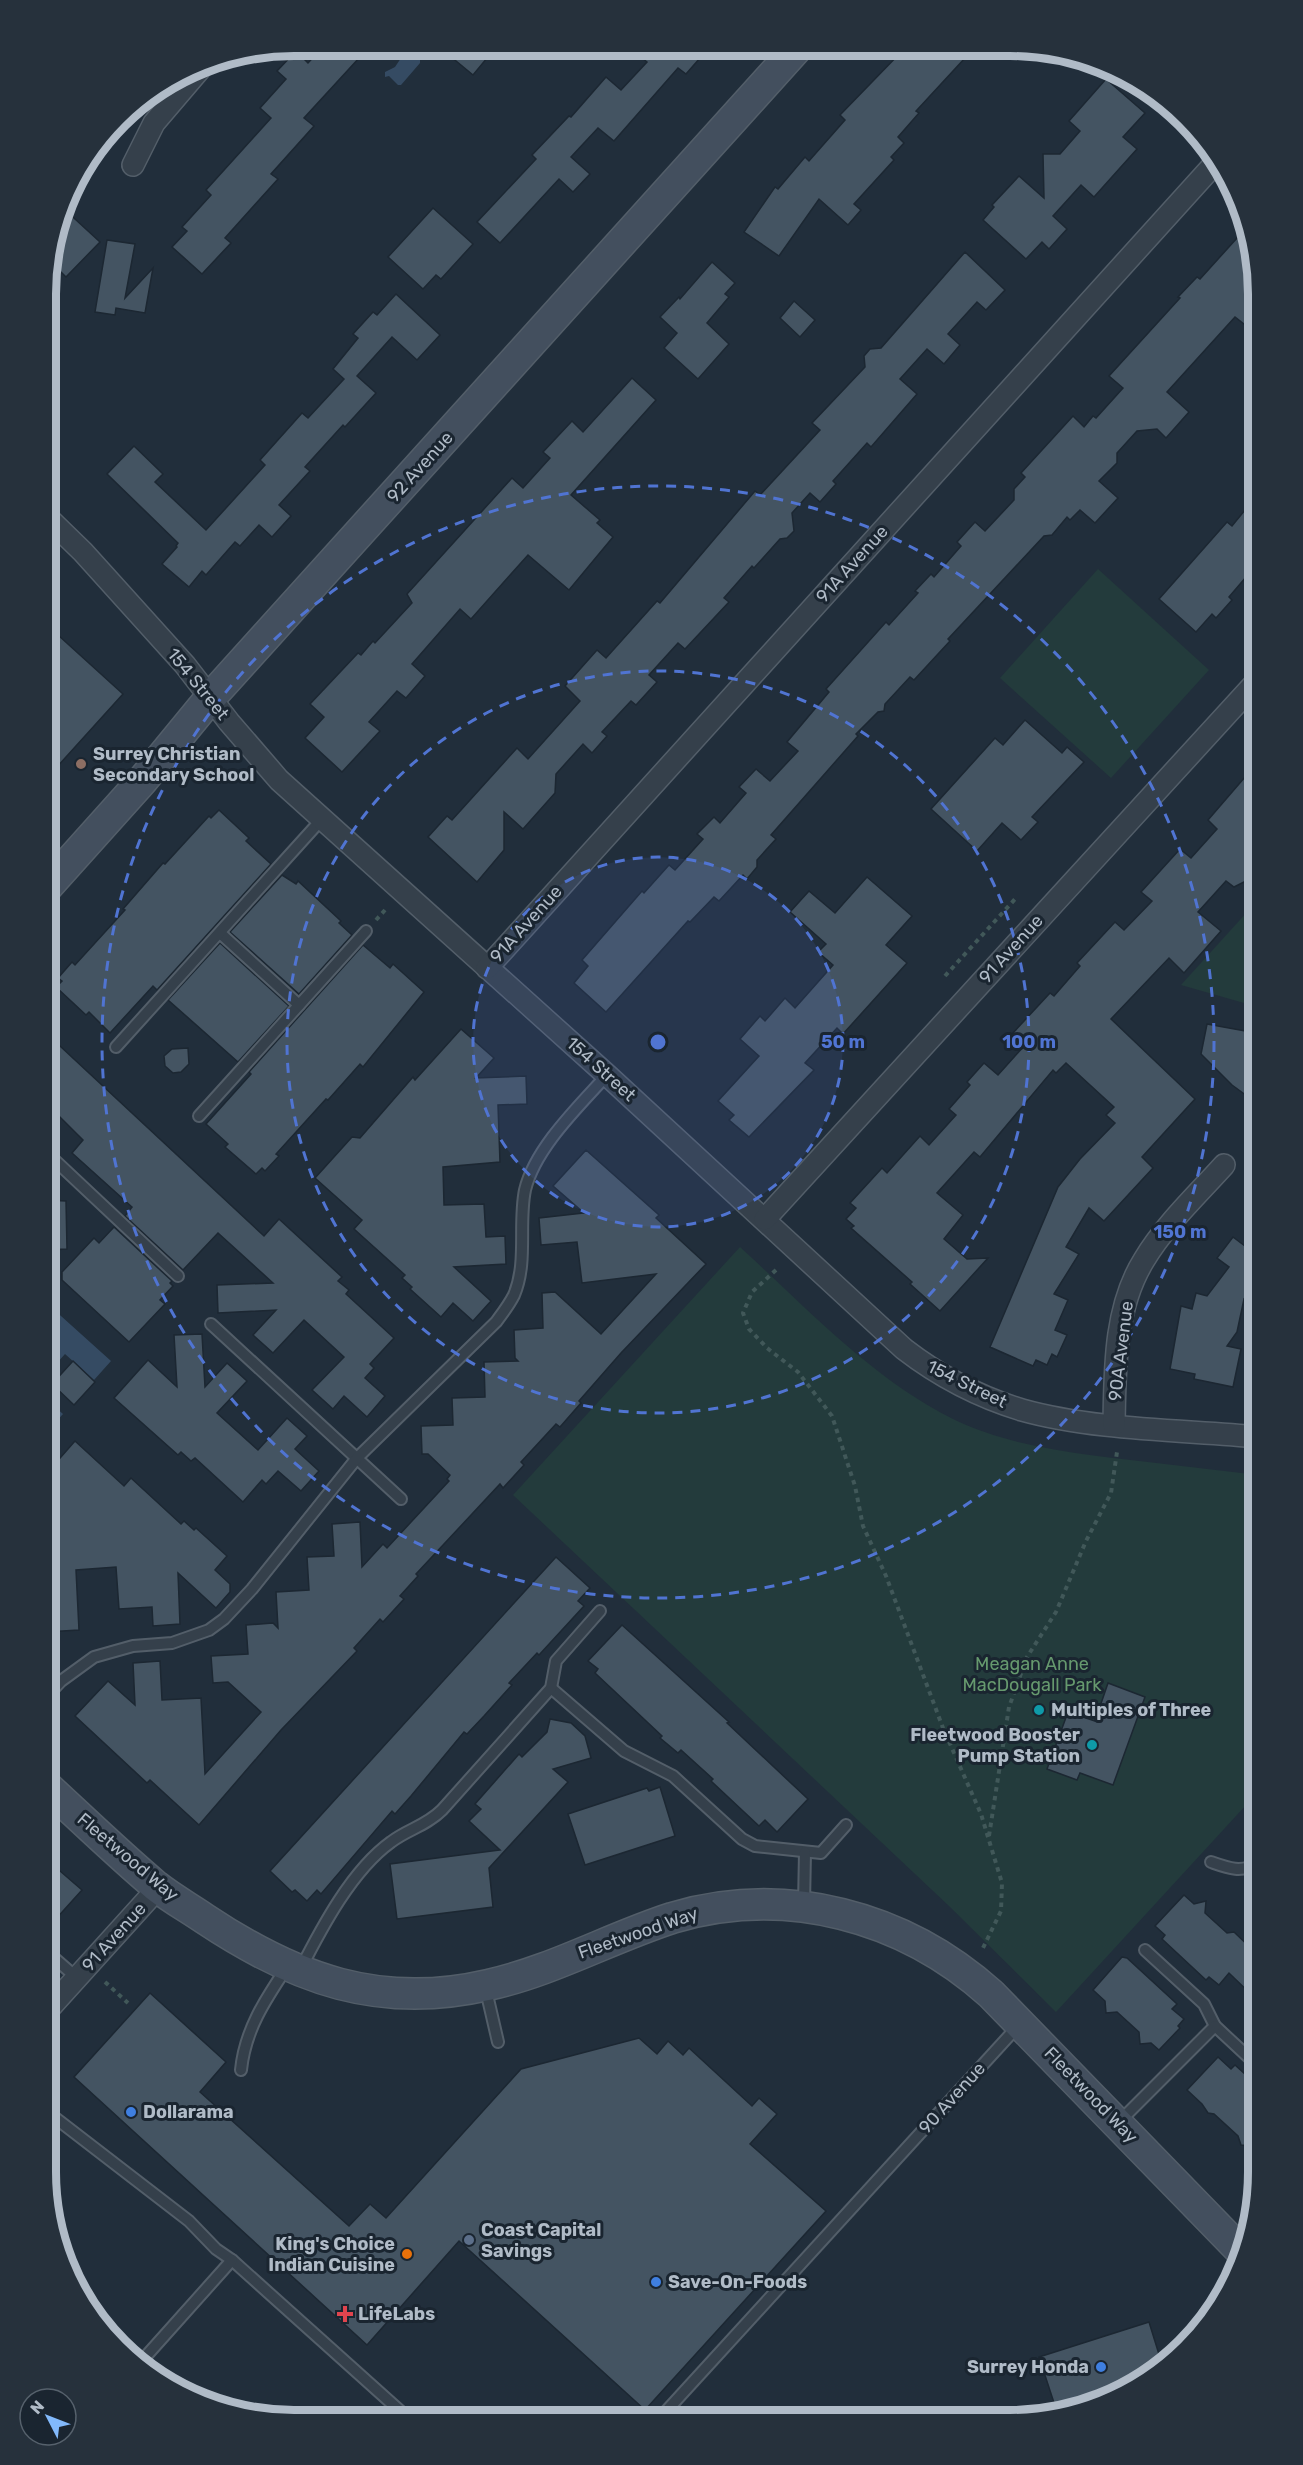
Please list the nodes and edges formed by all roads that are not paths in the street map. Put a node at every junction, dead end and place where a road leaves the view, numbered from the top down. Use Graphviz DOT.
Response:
graph roads {
  1 [pos="790,56"];
  2 [pos="192,78"];
  3 [pos="133,165"];
  4 [pos="1211,168"];
  5 [pos="56,526"];
  6 [pos="1248,691"];
  7 [pos="211,697"];
  8 [pos="322,819"];
  9 [pos="56,877"];
  10 [pos="366,931"];
  11 [pos="220,933"];
  12 [pos="487,968"];
  13 [pos="299,1005"];
  14 [pos="116,1047"];
  15 [pos="607,1075"];
  16 [pos="198,1116"];
  17 [pos="56,1161"];
  18 [pos="1224,1165"];
  19 [pos="765,1219"];
  20 [pos="178,1276"];
  21 [pos="211,1324"];
  22 [pos="1114,1425"];
  23 [pos="1248,1436"];
  24 [pos="357,1458"];
  25 [pos="401,1499"];
  26 [pos="600,1611"];
  27 [pos="56,1686"];
  28 [pos="551,1688"];
  29 [pos="56,1795"];
  30 [pos="846,1826"];
  31 [pos="805,1852"];
  32 [pos="1211,1862"];
  33 [pos="1248,1869"];
  34 [pos="158,1888"];
  35 [pos="804,1907"];
  36 [pos="1145,1950"];
  37 [pos="56,1960"];
  38 [pos="293,1969"];
  39 [pos="77,1978"];
  40 [pos="485,1986"];
  41 [pos="56,2001"];
  42 [pos="1020,2023"];
  43 [pos="1215,2026"];
  44 [pos="498,2042"];
  45 [pos="1248,2057"];
  46 [pos="241,2070"];
  47 [pos="56,2118"];
  48 [pos="1118,2124"];
  49 [pos="1236,2245"];
  50 [pos="232,2260"];
  51 [pos="146,2357"];
  52 [pos="399,2410"];
  53 [pos="667,2410"];
  1 -- 7 [label="street, 92 Avenue"];
  2 -- 3 [label="street"];
  4 -- 12 [label="street, 91A Avenue"];
  5 -- 7 [label="street, 154 Street"];
  6 -- 19 [label="street, 91 Avenue"];
  7 -- 8 [label="street, 154 Street"];
  7 -- 9 [label="street, 92 Avenue"];
  8 -- 11 [label="lane"];
  8 -- 12 [label="street, 154 Street"];
  10 -- 13 [label="lane"];
  11 -- 13 [label="lane"];
  11 -- 14 [label="lane"];
  12 -- 15 [label="street, 154 Street"];
  13 -- 16 [label="lane"];
  15 -- 19 [label="street, 154 Street"];
  15 -- 24 [label="lane"];
  17 -- 20 [label="lane"];
  18 -- 22 [label="street, 90A Avenue"];
  19 -- 22 [label="street, 154 Street"];
  21 -- 24 [label="lane"];
  22 -- 23 [label="street, 154 Street"];
  24 -- 25 [label="lane"];
  24 -- 27 [label="lane"];
  26 -- 28 [label="lane"];
  28 -- 31 [label="lane"];
  28 -- 38 [label="lane"];
  29 -- 34 [label="street, Fleetwood Way"];
  30 -- 31 [label="lane"];
  31 -- 35 [label="lane"];
  32 -- 33 [label="lane"];
  34 -- 38 [label="street, Fleetwood Way"];
  34 -- 39 [label="street, 91 Avenue"];
  35 -- 40 [label="street, Fleetwood Way"];
  35 -- 42 [label="street, Fleetwood Way"];
  36 -- 43 [label="lane"];
  37 -- 39 [label="lane"];
  38 -- 40 [label="street, Fleetwood Way"];
  38 -- 46 [label="lane"];
  39 -- 41 [label="street, 91 Avenue"];
  40 -- 44 [label="lane"];
  42 -- 48 [label="street, Fleetwood Way"];
  42 -- 53 [label="lane, 90 Avenue"];
  43 -- 45 [label="lane"];
  43 -- 48 [label="lane"];
  47 -- 50 [label="lane"];
  48 -- 49 [label="street, Fleetwood Way"];
  50 -- 51 [label="lane"];
  50 -- 52 [label="lane"];
}
